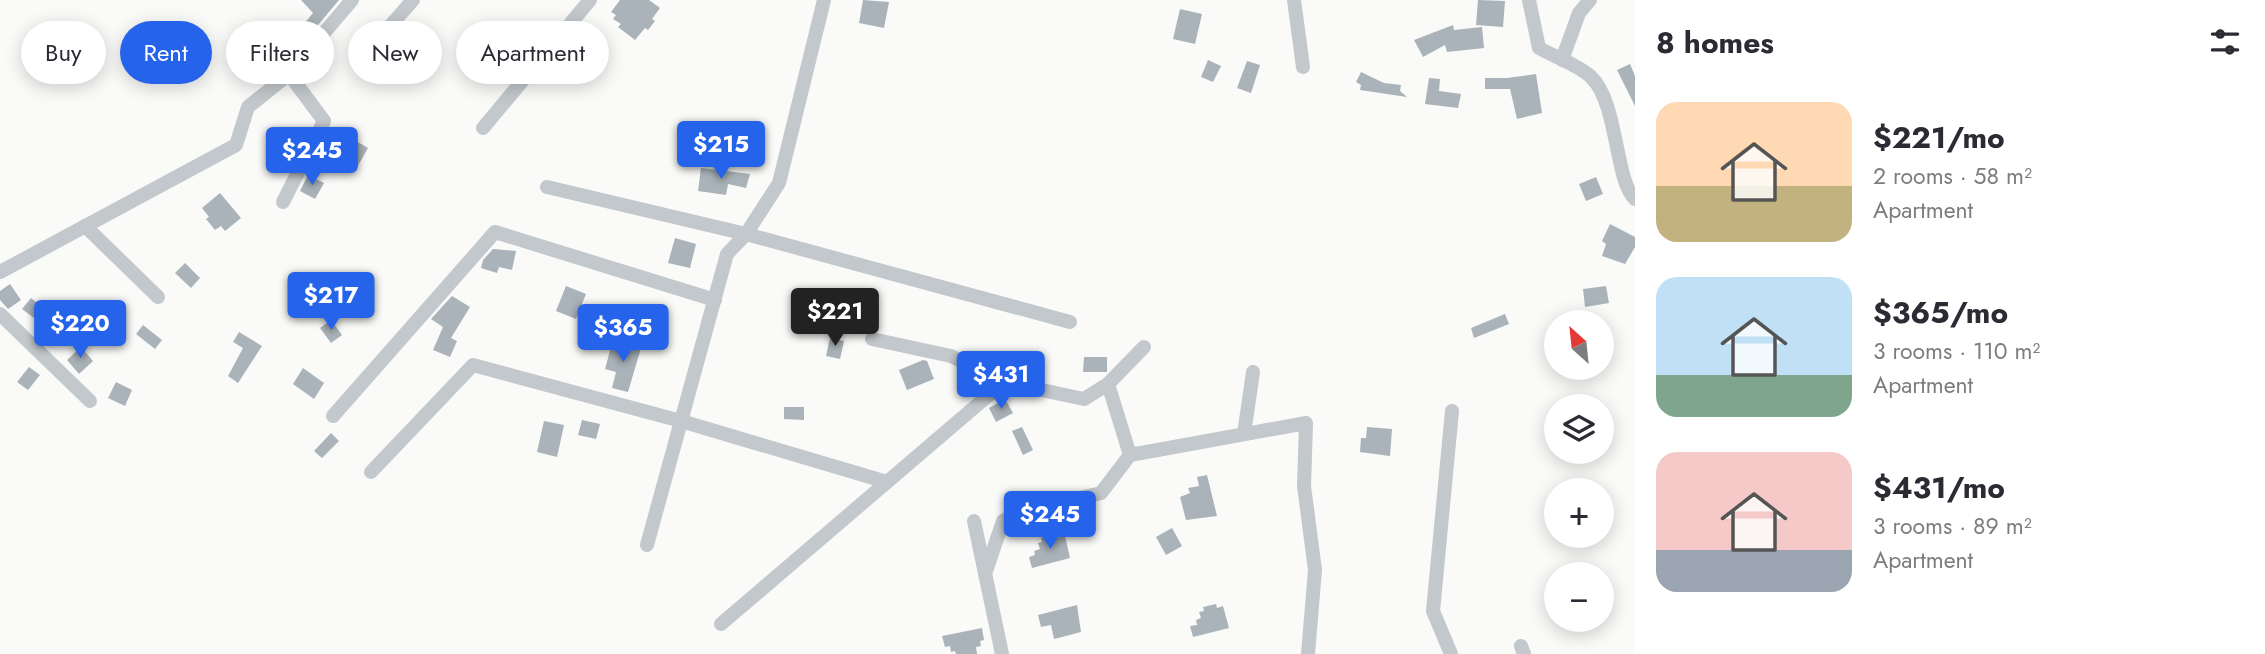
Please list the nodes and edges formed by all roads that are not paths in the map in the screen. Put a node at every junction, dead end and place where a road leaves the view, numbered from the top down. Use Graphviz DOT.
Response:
graph roads {
  1 [pos="352,0"];
  2 [pos="413,0"];
  3 [pos="590,0"];
  4 [pos="824,0"];
  5 [pos="1294,0"];
  6 [pos="1529,0"];
  7 [pos="1590,0"];
  8 [pos="334,21"];
  9 [pos="395,21"];
  10 [pos="1562,60"];
  11 [pos="1303,67"];
  12 [pos="277,84"];
  13 [pos="296,84"];
  14 [pos="483,128"];
  15 [pos="547,187"];
  16 [pos="1635,199"];
  17 [pos="283,201"];
  18 [pos="85,226"];
  19 [pos="746,234"];
  20 [pos="0,272"];
  21 [pos="159,297"];
  22 [pos="715,300"];
  23 [pos="0,314"];
  24 [pos="1070,323"];
  25 [pos="872,339"];
  26 [pos="1143,347"];
  27 [pos="1253,372"];
  28 [pos="1004,382"];
  29 [pos="1108,384"];
  30 [pos="90,401"];
  31 [pos="1452,411"];
  32 [pos="333,416"];
  33 [pos="681,421"];
  34 [pos="1244,434"];
  35 [pos="1130,455"];
  36 [pos="371,472"];
  37 [pos="887,482"];
  38 [pos="974,521"];
  39 [pos="646,545"];
  40 [pos="985,574"];
  41 [pos="721,624"];
  42 [pos="1003,654"];
  43 [pos="1307,654"];
  44 [pos="1451,654"];
  1 -- 8 [label="street"];
  2 -- 9 [label="street"];
  3 -- 14 [label="street"];
  4 -- 19 [label="street"];
  5 -- 11 [label="street"];
  6 -- 10 [label="street"];
  7 -- 10 [label="street"];
  10 -- 16 [label="street"];
  12 -- 18 [label="street"];
  13 -- 17 [label="street"];
  15 -- 19 [label="street"];
  18 -- 20 [label="street"];
  18 -- 21 [label="street"];
  19 -- 22 [label="street"];
  19 -- 24 [label="street"];
  22 -- 32 [label="street"];
  22 -- 33 [label="street"];
  23 -- 30 [label="street"];
  25 -- 28 [label="street"];
  26 -- 29 [label="street"];
  27 -- 34 [label="street"];
  28 -- 29 [label="street"];
  28 -- 37 [label="street"];
  29 -- 35 [label="street"];
  31 -- 44 [label="street"];
  33 -- 36 [label="street"];
  33 -- 37 [label="street"];
  33 -- 39 [label="street"];
  34 -- 35 [label="street"];
  34 -- 43 [label="street"];
  35 -- 40 [label="street"];
  37 -- 41 [label="street"];
  38 -- 40 [label="street"];
  40 -- 42 [label="street"];
}
